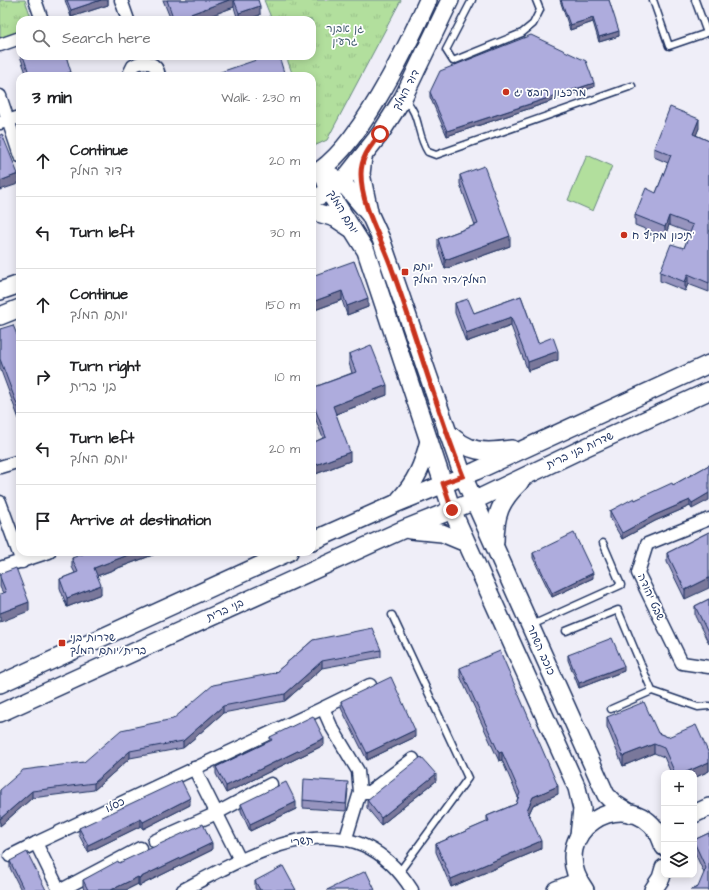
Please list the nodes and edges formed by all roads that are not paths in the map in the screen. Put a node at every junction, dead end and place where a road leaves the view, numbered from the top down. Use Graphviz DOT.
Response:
graph roads {
  1 [pos="35,0"];
  2 [pos="121,0"];
  3 [pos="428,0"];
  4 [pos="450,0"];
  5 [pos="472,0"];
  6 [pos="536,0"];
  7 [pos="653,0"];
  8 [pos="696,0"];
  9 [pos="41,16"];
  10 [pos="127,16"];
  11 [pos="16,39"];
  12 [pos="0,45"];
  13 [pos="141,60"];
  14 [pos="144,60"];
  15 [pos="130,72"];
  16 [pos="158,72"];
  17 [pos="632,86"];
  18 [pos="0,96"];
  19 [pos="403,98"];
  20 [pos="9,120"];
  21 [pos="16,143"];
  22 [pos="363,157"];
  23 [pos="317,173"];
  24 [pos="335,187"];
  25 [pos="316,197"];
  26 [pos="316,212"];
  27 [pos="370,215"];
  28 [pos="355,232"];
  29 [pos="16,285"];
  30 [pos="0,291"];
  31 [pos="16,310"];
  32 [pos="0,316"];
  33 [pos="709,364"];
  34 [pos="709,391"];
  35 [pos="447,432"];
  36 [pos="429,441"];
  37 [pos="530,447"];
  38 [pos="16,462"];
  39 [pos="0,467"];
  40 [pos="530,474"];
  41 [pos="463,476"];
  42 [pos="443,483"];
  43 [pos="474,501"];
  44 [pos="0,502"];
  45 [pos="394,504"];
  46 [pos="452,510"];
  47 [pos="709,519"];
  48 [pos="402,530"];
  49 [pos="316,540"];
  50 [pos="466,543"];
  51 [pos="603,543"];
  52 [pos="16,546"];
  53 [pos="495,548"];
  54 [pos="20,556"];
  55 [pos="38,556"];
  56 [pos="280,556"];
  57 [pos="22,562"];
  58 [pos="0,568"];
  59 [pos="392,615"];
  60 [pos="530,626"];
  61 [pos="566,630"];
  62 [pos="709,667"];
  63 [pos="0,684"];
  64 [pos="370,685"];
  65 [pos="652,692"];
  66 [pos="709,706"];
  67 [pos="323,708"];
  68 [pos="611,709"];
  69 [pos="0,713"];
  70 [pos="413,759"];
  71 [pos="194,768"];
  72 [pos="271,784"];
  73 [pos="360,792"];
  74 [pos="709,807"];
  75 [pos="217,813"];
  76 [pos="697,813"];
  77 [pos="631,814"];
  78 [pos="579,835"];
  79 [pos="661,836"];
  80 [pos="346,838"];
  81 [pos="154,841"];
  82 [pos="36,843"];
  83 [pos="140,848"];
  84 [pos="10,856"];
  85 [pos="240,860"];
  86 [pos="400,871"];
  87 [pos="661,878"];
  88 [pos="582,885"];
  89 [pos="60,890"];
  90 [pos="183,890"];
  91 [pos="412,890"];
  92 [pos="556,890"];
  93 [pos="653,890"];
  1 -- 9 [label="street"];
  2 -- 10 [label="street"];
  3 -- 23 [label="street, דוד המלך"];
  4 -- 19 [label="street, דוד המלך"];
  5 -- 6 [label="lane"];
  7 -- 8 [label="lane"];
  11 -- 12 [label="street"];
  13 -- 15 [label="street"];
  14 -- 16 [label="street"];
  17 -- 19 [label="lane"];
  18 -- 20 [label="street"];
  19 -- 22 [label="street, דוד המלך"];
  20 -- 21 [label="street"];
  22 -- 24 [label="street, דוד המלך"];
  22 -- 27 [label="street"];
  23 -- 24 [label="street, יותם המלך"];
  24 -- 25 [label="street, דוד המלך"];
  24 -- 27 [label="street, יותם המלך"];
  24 -- 28 [label="street, יותם המלך"];
  26 -- 28 [label="street"];
  27 -- 35 [label="street, יותם המלך"];
  28 -- 36 [label="street, יותם המלך"];
  29 -- 30 [label="street"];
  31 -- 32 [label="street"];
  33 -- 37 [label="street"];
  34 -- 40 [label="street, שדרות בני ברית"];
  35 -- 37 [label="street"];
  35 -- 41 [label="street, יותם המלך"];
  36 -- 42 [label="street, יותם המלך"];
  36 -- 45 [label="street"];
  37 -- 41 [label="street"];
  38 -- 39 [label="street"];
  40 -- 43 [label="street, שדרות בני ברית"];
  40 -- 53 [label="street"];
  41 -- 42 [label="street"];
  41 -- 43 [label="street, כוכב השחר"];
  42 -- 45 [label="street"];
  42 -- 46 [label="street, יותם המלך"];
  43 -- 46 [label="street, שדרות בני ברית"];
  43 -- 53 [label="street, כוכב השחר"];
  44 -- 52 [label="street"];
  45 -- 49 [label="street"];
  46 -- 48 [label="street, בני ברית"];
  46 -- 50 [label="street"];
  47 -- 62 [label="street, שבט יהודה"];
  48 -- 50 [label="street"];
  48 -- 69 [label="street, בני ברית"];
  50 -- 78 [label="street"];
  51 -- 60 [label="lane"];
  53 -- 60 [label="street, כוכב השחר"];
  54 -- 57 [label="street"];
  55 -- 57 [label="street"];
  56 -- 63 [label="street"];
  57 -- 58 [label="street"];
  59 -- 86 [label="lane"];
  60 -- 77 [label="street, כוכב השחר"];
  61 -- 65 [label="lane"];
  64 -- 67 [label="street, כסלו"];
  65 -- 66 [label="lane"];
  65 -- 68 [label="lane"];
  67 -- 71 [label="street, כסלו"];
  67 -- 73 [label="street"];
  70 -- 73 [label="street"];
  71 -- 75 [label="street"];
  71 -- 82 [label="street, כסלו"];
  72 -- 75 [label="street"];
  73 -- 80 [label="street"];
  74 -- 76 [label="street"];
  75 -- 81 [label="street"];
  75 -- 85 [label="street"];
  77 -- 78 [label="street"];
  77 -- 79 [label="street, כוכב השחר"];
  78 -- 88 [label="street"];
  80 -- 85 [label="street, תשרי"];
  80 -- 86 [label="street, תשרי"];
  82 -- 84 [label="street, כסלו"];
  82 -- 89 [label="street"];
  83 -- 89 [label="street"];
  85 -- 90 [label="street, תשרי"];
  86 -- 91 [label="street, תשרי"];
  87 -- 93 [label="street"];
  88 -- 92 [label="street"];
}
